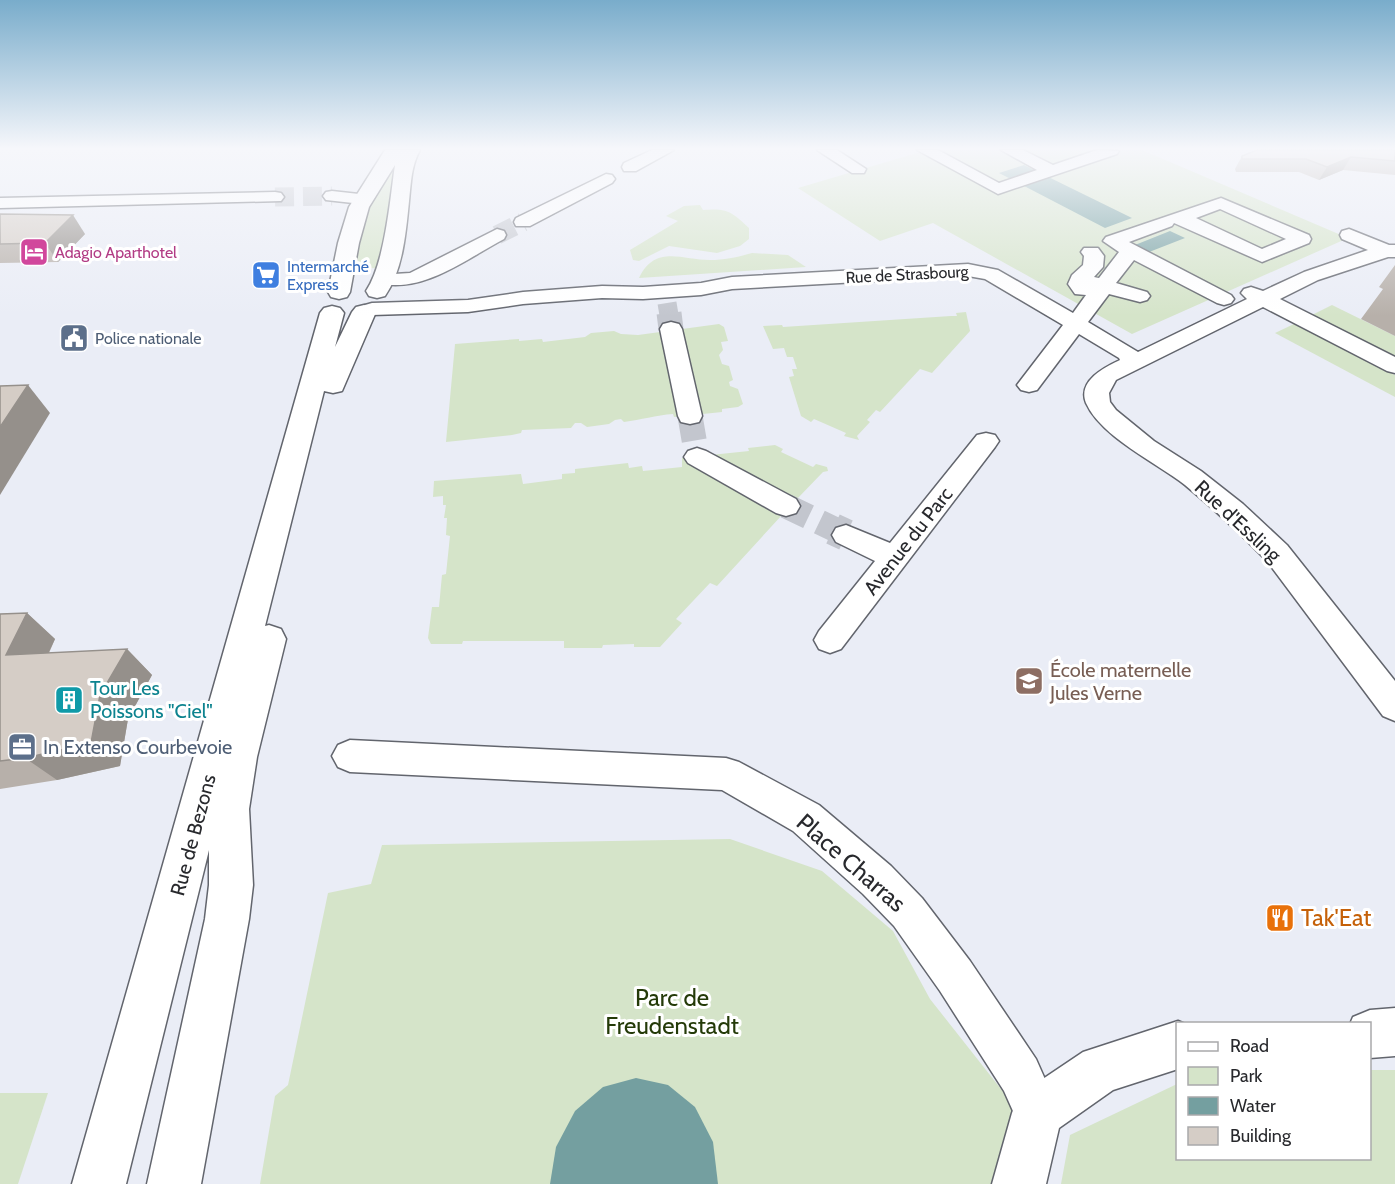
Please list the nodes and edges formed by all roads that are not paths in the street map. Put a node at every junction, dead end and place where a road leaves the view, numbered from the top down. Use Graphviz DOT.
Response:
graph roads {
  1 [pos="360,205"];
  2 [pos="399,205"];
  3 [pos="555,205"];
  4 [pos="1214,205"];
  5 [pos="1226,205"];
  6 [pos="1171,220"];
  7 [pos="523,222"];
  8 [pos="497,236"];
  9 [pos="1376,244"];
  10 [pos="1131,250"];
  11 [pos="1091,252"];
  12 [pos="1272,279"];
  13 [pos="1166,283"];
  14 [pos="1104,286"];
  15 [pos="1254,294"];
  16 [pos="362,299"];
  17 [pos="1224,299"];
  18 [pos="1075,323"];
  19 [pos="671,328"];
  20 [pos="1136,344"];
  21 [pos="1395,366"];
  22 [pos="1029,385"];
  23 [pos="690,416"];
  24 [pos="986,441"];
  25 [pos="697,457"];
  26 [pos="786,506"];
  27 [pos="846,535"];
  28 [pos="894,558"];
  29 [pos="830,640"];
  30 [pos="1395,706"];
  31 [pos="350,756"];
  32 [pos="1395,1032"];
  33 [pos="1371,1034"];
  34 [pos="1176,1046"];
  35 [pos="1037,1113"];
  36 [pos="99,1184"];
  37 [pos="174,1184"];
  38 [pos="1019,1184"];
  1 -- 16 [label="main road, Rue de Bezons"];
  2 -- 16 [label="main road, Rue de Bezons"];
  3 -- 7 [label="street"];
  4 -- 6 [label="street"];
  5 -- 6 [label="street"];
  6 -- 10 [label="street"];
  6 -- 12 [label="street"];
  8 -- 16 [label="street"];
  9 -- 12 [label="street"];
  9 -- 15 [label="street"];
  10 -- 14 [label="street"];
  10 -- 17 [label="street"];
  11 -- 14 [label="street"];
  12 -- 15 [label="street"];
  13 -- 14 [label="street"];
  14 -- 18 [label="street"];
  15 -- 17 [label="street"];
  15 -- 20 [label="street"];
  15 -- 21 [label="street"];
  16 -- 18 [label="street, Rue de Strasbourg"];
  16 -- 36 [label="main road, Rue de Bezons"];
  16 -- 37 [label="main road, Rue de Bezons"];
  17 -- 20 [label="street"];
  18 -- 20 [label="street, Rue de Strasbourg"];
  18 -- 22 [label="street"];
  19 -- 23 [label="street"];
  20 -- 30 [label="street, Rue d'Essling"];
  24 -- 28 [label="street, Avenue du Parc"];
  25 -- 26 [label="street"];
  27 -- 28 [label="street"];
  28 -- 29 [label="street, Avenue du Parc"];
  31 -- 35 [label="street, Place Charras"];
  32 -- 33 [label="main road"];
  34 -- 35 [label="main road"];
  35 -- 38 [label="main road"];
}
